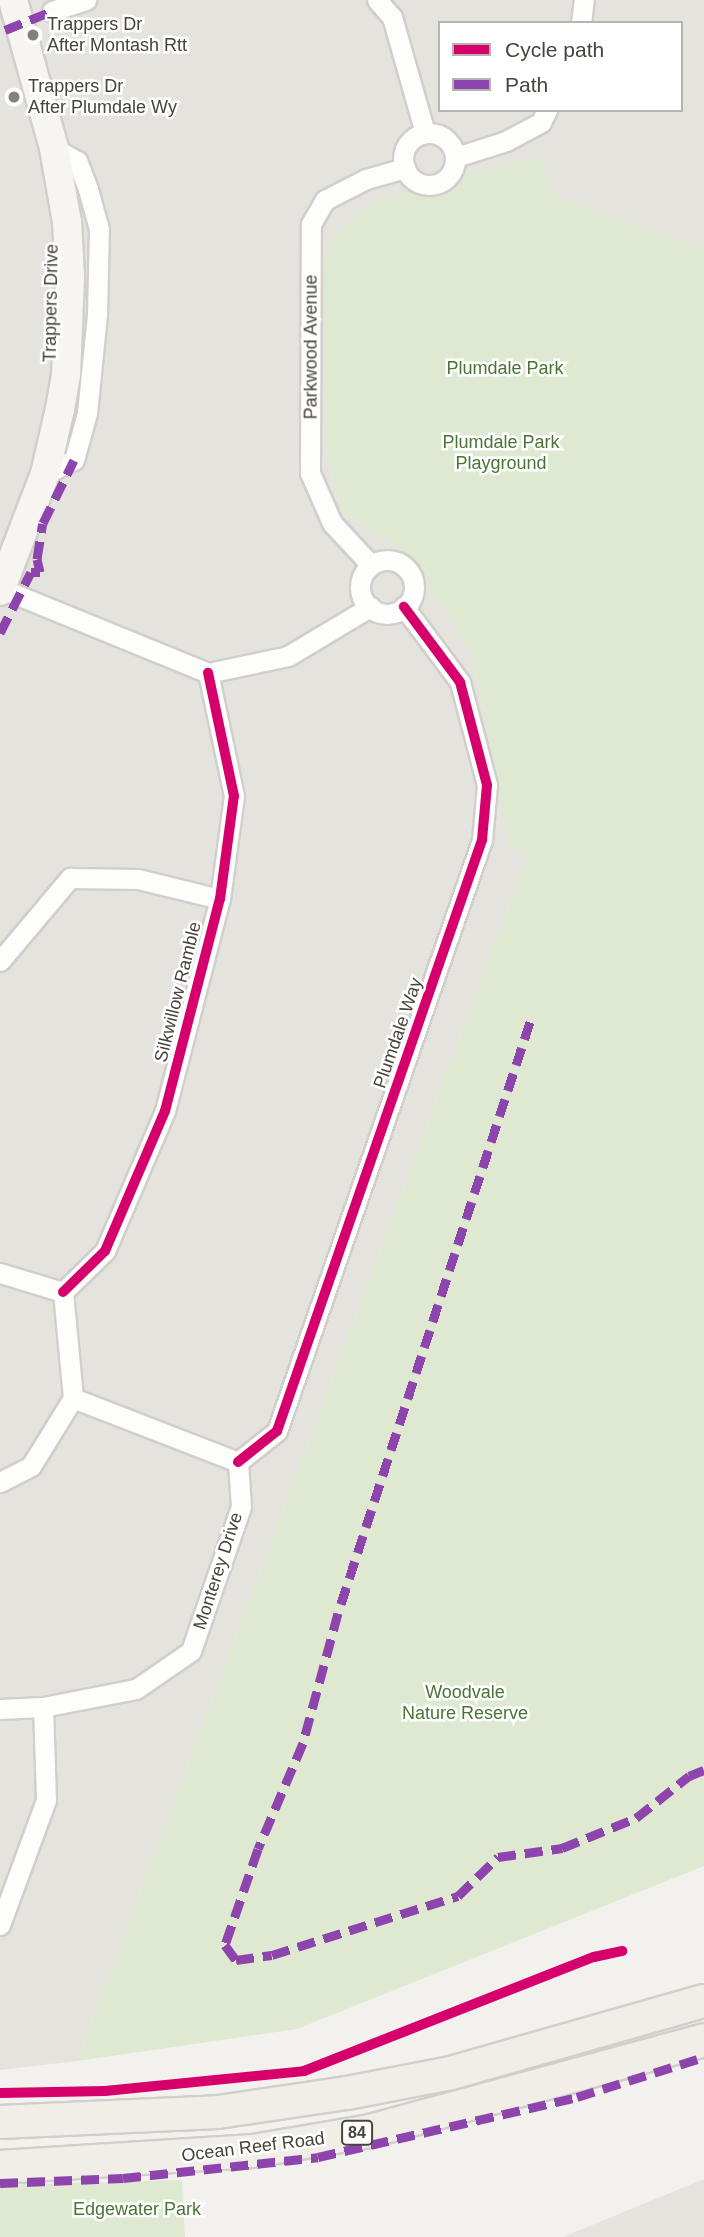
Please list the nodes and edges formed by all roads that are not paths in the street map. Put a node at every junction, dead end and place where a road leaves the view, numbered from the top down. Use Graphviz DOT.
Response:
graph roads {
  1 [pos="13,0"];
  2 [pos="86,0"];
  3 [pos="377,0"];
  4 [pos="584,0"];
  5 [pos="0,10"];
  6 [pos="52,11"];
  7 [pos="581,21"];
  8 [pos="546,112"];
  9 [pos="425,133"];
  10 [pos="456,157"];
  11 [pos="405,168"];
  12 [pos="0,553"];
  13 [pos="371,565"];
  14 [pos="0,589"];
  15 [pos="370,607"];
  16 [pos="404,607"];
  17 [pos="208,673"];
  18 [pos="220,899"];
  19 [pos="0,961"];
  20 [pos="0,1273"];
  21 [pos="63,1292"];
  22 [pos="73,1398"];
  23 [pos="238,1462"];
  24 [pos="0,1482"];
  25 [pos="43,1707"];
  26 [pos="0,1709"];
  27 [pos="0,1925"];
  28 [pos="704,2001"];
  29 [pos="704,2040"];
  30 [pos="0,2122"];
  31 [pos="0,2149"];
  32 [pos="147,2160"];
  33 [pos="0,2167"];
  1 -- 14 [label="main road, Trappers Drive"];
  2 -- 6 [label="street"];
  3 -- 9 [label="street"];
  4 -- 7 [label="street"];
  5 -- 12 [label="main road, Trappers Drive"];
  8 -- 10 [label="street"];
  9 -- 10 [label="street"];
  9 -- 11 [label="street"];
  10 -- 11 [label="street"];
  11 -- 13 [label="street, Parkwood Avenue"];
  13 -- 15 [label="street"];
  13 -- 16 [label="street"];
  14 -- 17 [label="street"];
  15 -- 16 [label="street"];
  15 -- 17 [label="street"];
  16 -- 23 [label="street, Plumdale Way"];
  17 -- 18 [label="street, Silkwillow Ramble"];
  18 -- 19 [label="street"];
  18 -- 21 [label="street, Silkwillow Ramble"];
  20 -- 21 [label="street"];
  21 -- 22 [label="street"];
  22 -- 23 [label="street"];
  22 -- 24 [label="street"];
  23 -- 25 [label="street, Monterey Drive"];
  25 -- 26 [label="street, Monterey Drive"];
  25 -- 27 [label="street"];
  28 -- 30 [label="main road, 84"];
  29 -- 32 [label="main road, Ocean Reef Road / 84"];
  31 -- 32 [label="main road"];
  32 -- 33 [label="main road, Ocean Reef Road / 84"];
}
